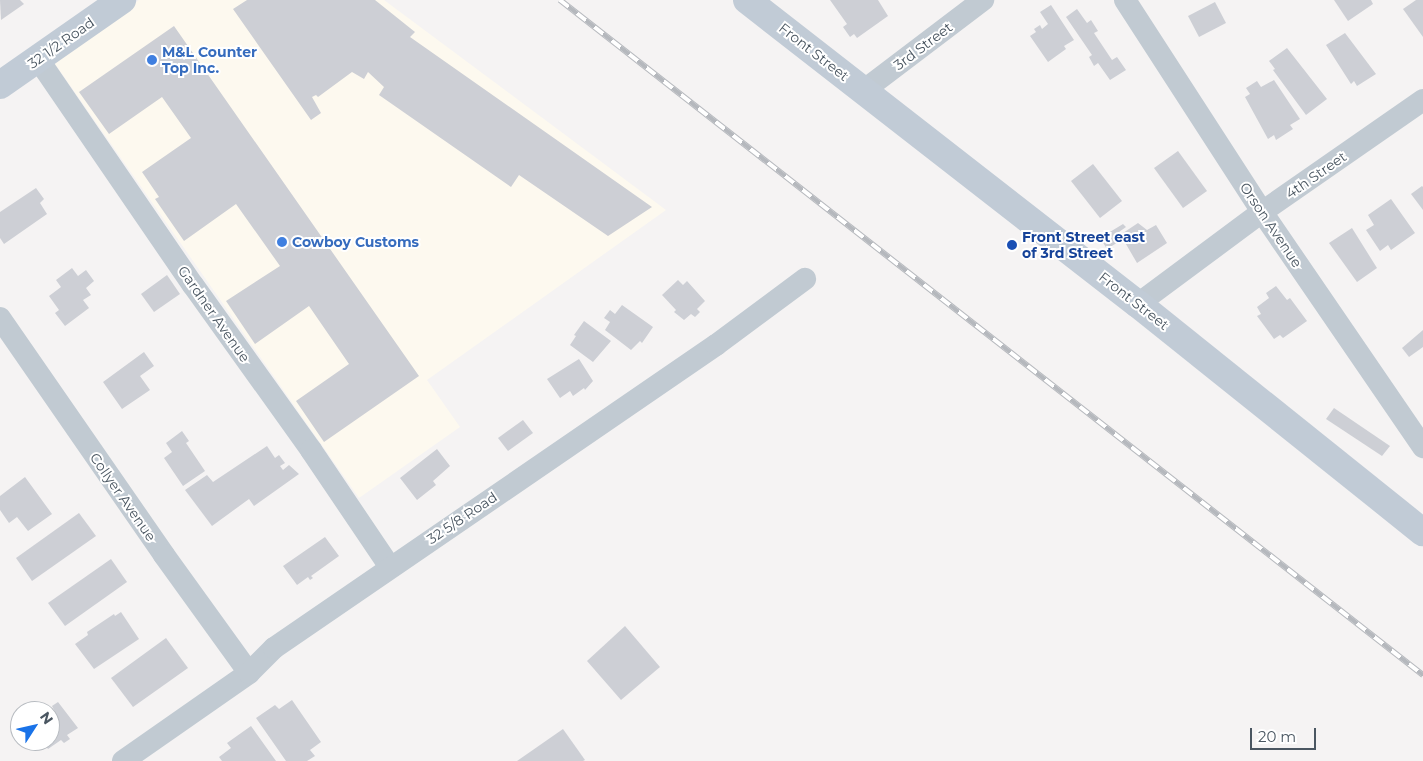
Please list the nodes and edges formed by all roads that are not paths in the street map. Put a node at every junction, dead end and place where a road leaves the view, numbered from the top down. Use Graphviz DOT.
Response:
graph roads {
  1 [pos="122,0"];
  2 [pos="746,0"];
  3 [pos="983,0"];
  4 [pos="1125,0"];
  5 [pos="38,59"];
  6 [pos="0,85"];
  7 [pos="864,91"];
  8 [pos="1423,100"];
  9 [pos="1262,212"];
  10 [pos="805,279"];
  11 [pos="1138,304"];
  12 [pos="0,318"];
  13 [pos="1423,447"];
  14 [pos="1423,532"];
  15 [pos="390,567"];
  16 [pos="249,674"];
  17 [pos="123,761"];
  1 -- 5 [label="street, 32 1/2 Road"];
  2 -- 7 [label="street, Front Street"];
  3 -- 7 [label="street, 3rd Street"];
  4 -- 9 [label="street, Orson Avenue"];
  5 -- 6 [label="street, 32 1/2 Road"];
  5 -- 15 [label="street, Gardner Avenue"];
  7 -- 11 [label="street, Front Street"];
  8 -- 9 [label="street, 4th Street"];
  9 -- 11 [label="street, 4th Street"];
  9 -- 13 [label="street, Orson Avenue"];
  10 -- 15 [label="street, 32 5/8 Road"];
  11 -- 14 [label="street, Front Street"];
  12 -- 16 [label="street, Collyer Avenue"];
  15 -- 16 [label="street, 32 5/8 Road"];
  16 -- 17 [label="street, 32 5/8 Road"];
}
